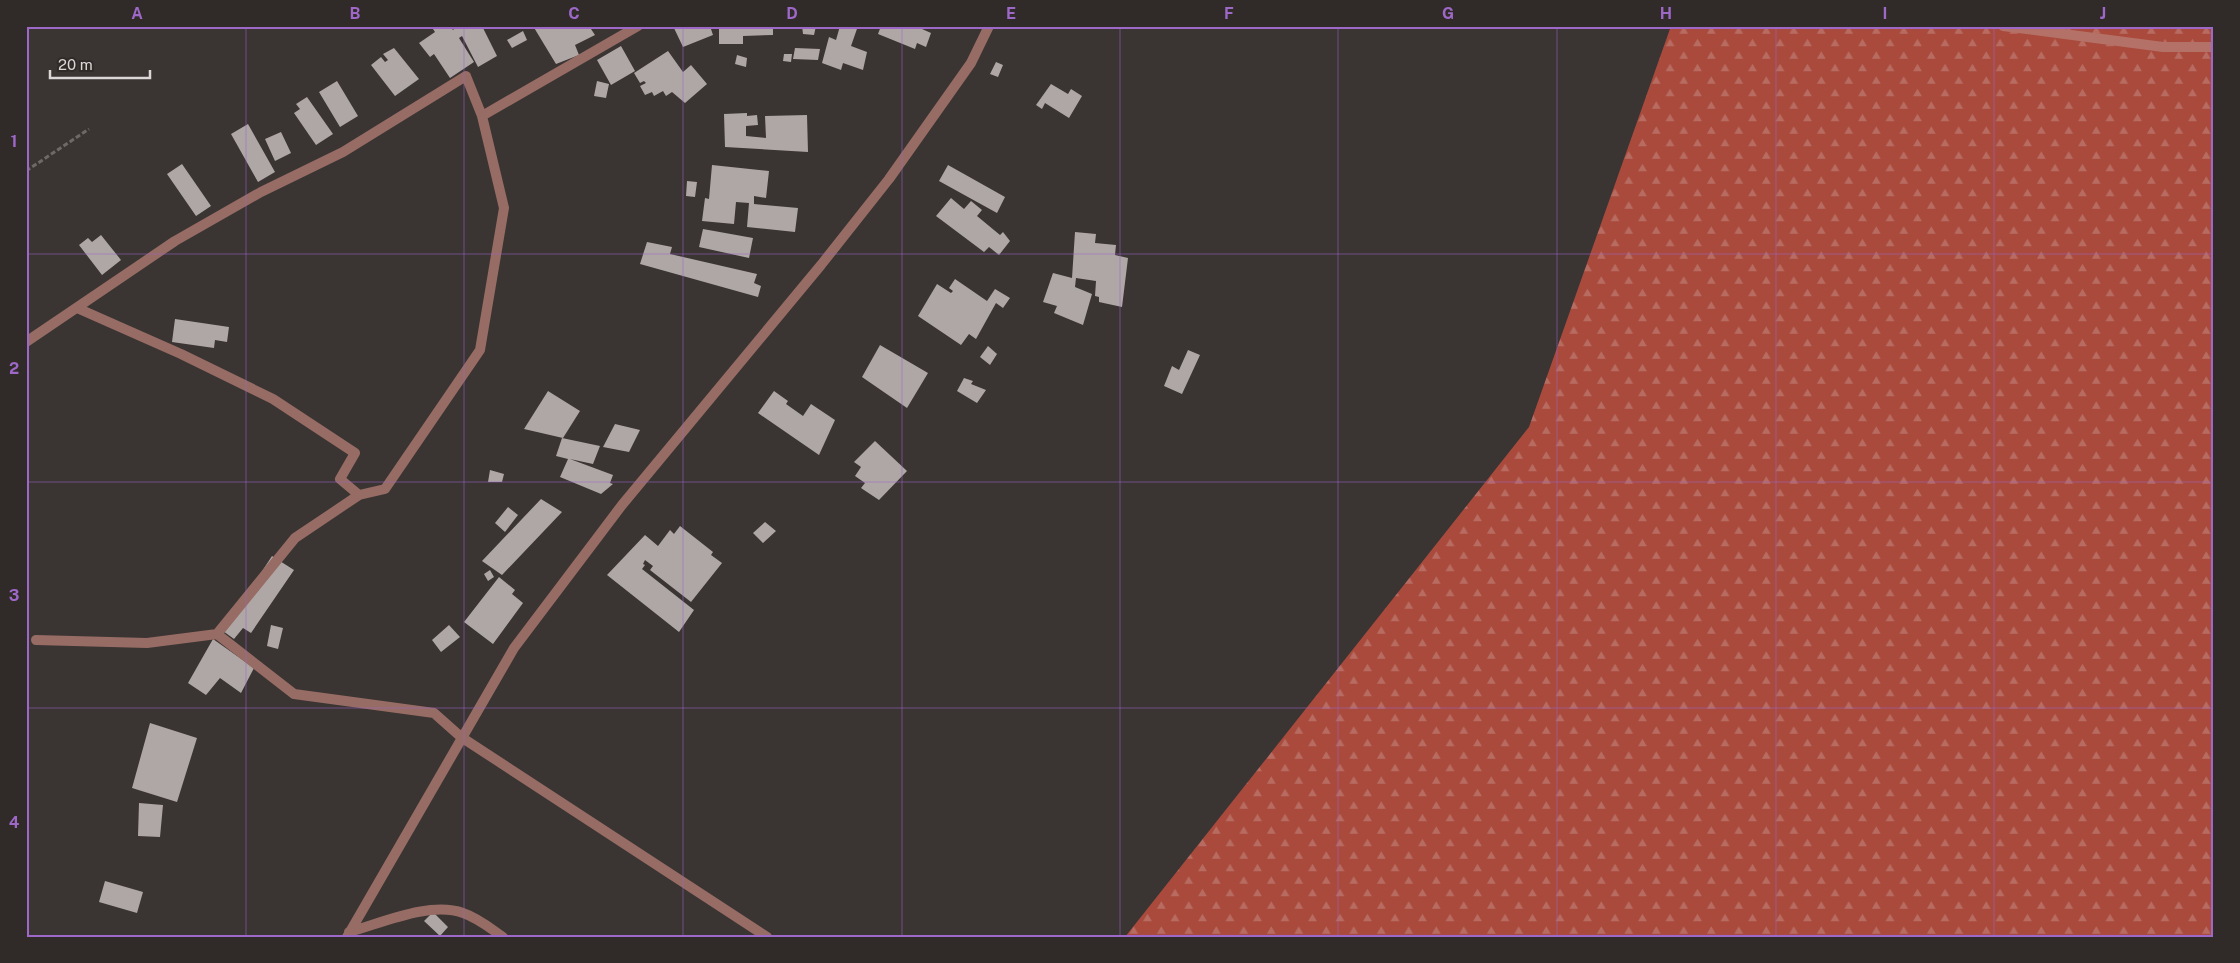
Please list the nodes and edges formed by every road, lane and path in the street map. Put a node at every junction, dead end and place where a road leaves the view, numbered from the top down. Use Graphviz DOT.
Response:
graph roads {
  1 [pos="638,26"];
  2 [pos="989,26"];
  3 [pos="482,116"];
  4 [pos="89,129"];
  5 [pos="26,171"];
  6 [pos="77,308"];
  7 [pos="26,342"];
  8 [pos="360,495"];
  9 [pos="217,634"];
  10 [pos="36,640"];
  11 [pos="461,737"];
  12 [pos="348,935"];
  13 [pos="503,937"];
  14 [pos="767,937"];
  1 -- 3 [label="street"];
  2 -- 11 [label="street"];
  3 -- 6 [label="street"];
  3 -- 8 [label="street"];
  4 -- 5 [label="path"];
  6 -- 7 [label="street"];
  6 -- 8 [label="street"];
  8 -- 9 [label="street"];
  9 -- 10 [label="street"];
  9 -- 11 [label="street"];
  11 -- 12 [label="street"];
  11 -- 14 [label="street"];
  12 -- 13 [label="street"];
}
